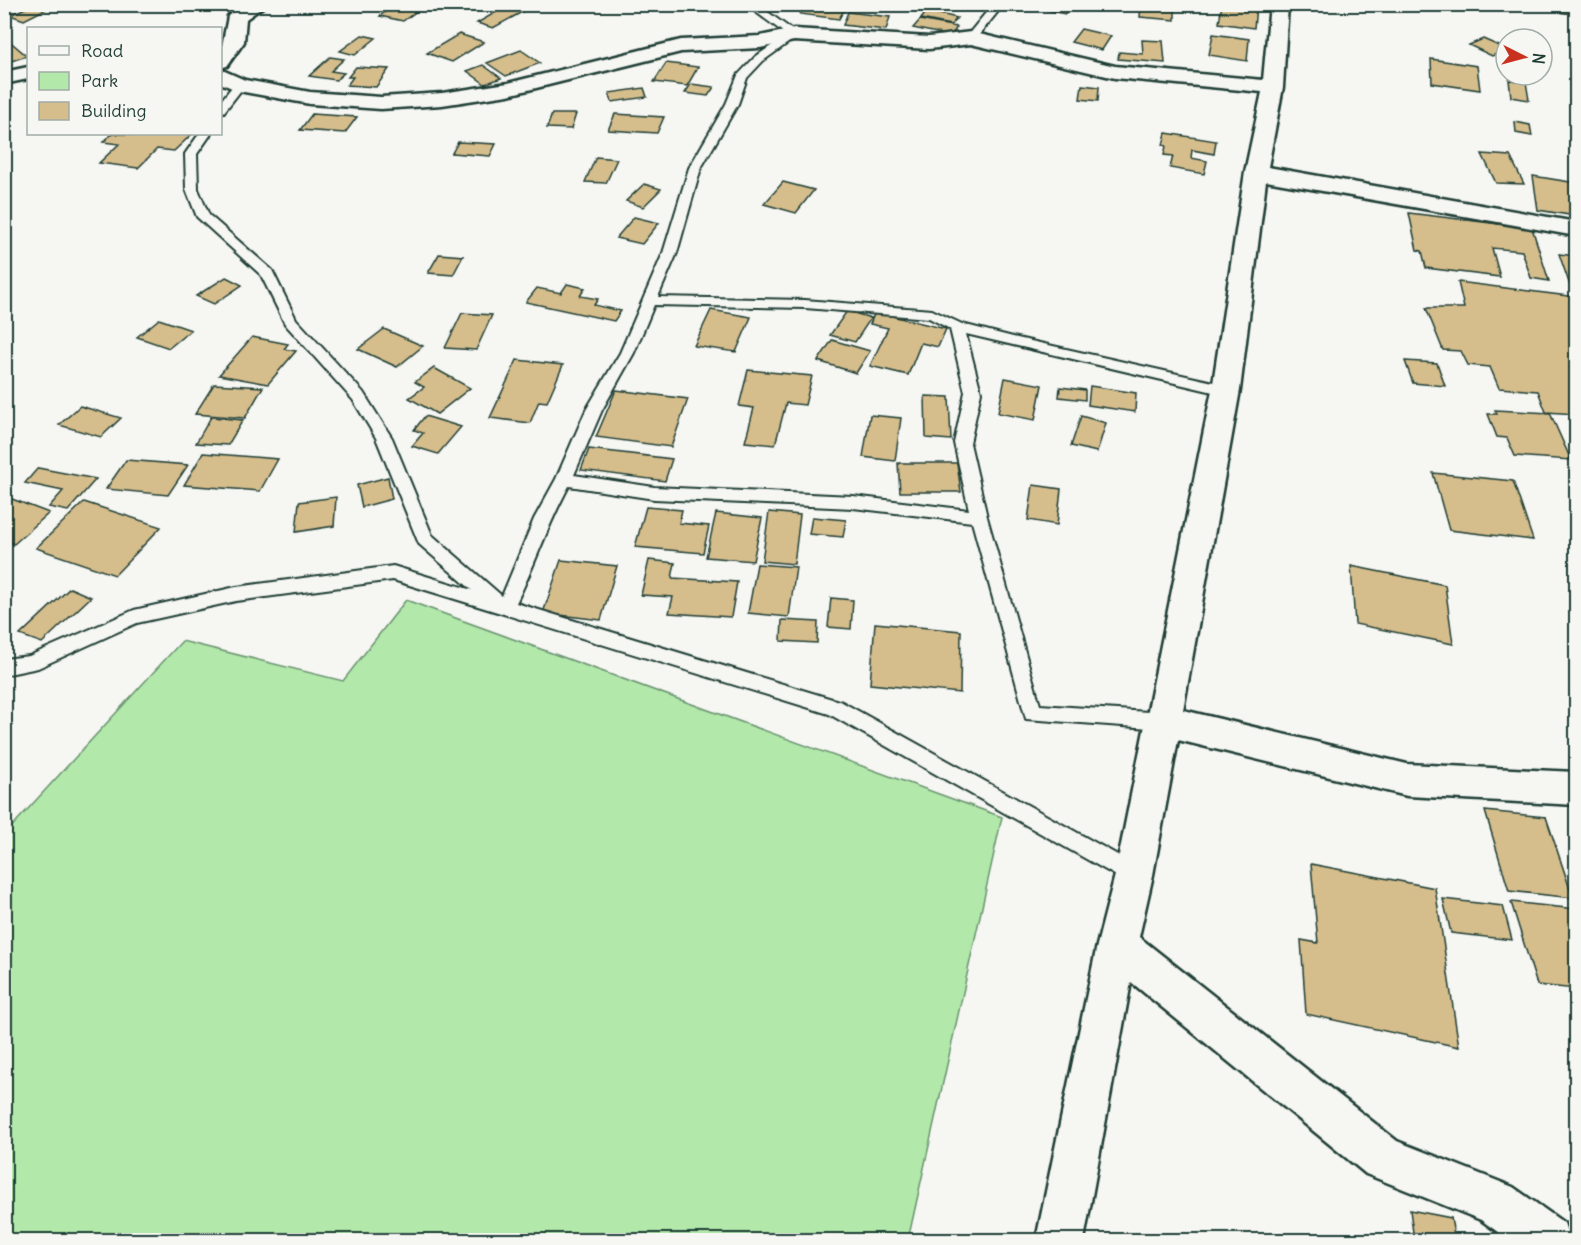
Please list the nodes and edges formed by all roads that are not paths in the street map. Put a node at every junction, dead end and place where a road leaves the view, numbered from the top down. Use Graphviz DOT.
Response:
graph roads {
  1 [pos="258,4"];
  2 [pos="750,4"];
  3 [pos="999,4"];
  4 [pos="1279,4"];
  5 [pos="794,35"];
  6 [pos="970,38"];
  7 [pos="222,59"];
  8 [pos="27,73"];
  9 [pos="222,76"];
  10 [pos="4,78"];
  11 [pos="239,85"];
  12 [pos="1273,87"];
  13 [pos="222,107"];
  14 [pos="204,135"];
  15 [pos="1256,172"];
  16 [pos="1576,228"];
  17 [pos="650,301"];
  18 [pos="957,327"];
  19 [pos="1226,390"];
  20 [pos="564,479"];
  21 [pos="979,517"];
  22 [pos="505,608"];
  23 [pos="4,667"];
  24 [pos="1164,721"];
  25 [pos="1576,789"];
  26 [pos="1134,875"];
  27 [pos="1118,945"];
  28 [pos="1060,1240"];
  29 [pos="1547,1240"];
  1 -- 7 [label="street"];
  2 -- 5 [label="lane"];
  3 -- 6 [label="lane"];
  4 -- 12 [label="street"];
  5 -- 6 [label="street"];
  5 -- 11 [label="street"];
  5 -- 17 [label="lane"];
  6 -- 12 [label="street"];
  8 -- 10 [label="street"];
  9 -- 11 [label="street"];
  11 -- 13 [label="lane"];
  12 -- 15 [label="street"];
  14 -- 22 [label="lane"];
  15 -- 16 [label="street"];
  15 -- 19 [label="street"];
  17 -- 18 [label="lane"];
  17 -- 20 [label="lane"];
  18 -- 19 [label="lane"];
  18 -- 21 [label="lane"];
  19 -- 24 [label="street"];
  20 -- 21 [label="lane"];
  20 -- 22 [label="lane"];
  21 -- 24 [label="lane"];
  22 -- 23 [label="lane"];
  22 -- 26 [label="lane"];
  24 -- 25 [label="street"];
  24 -- 26 [label="street"];
  26 -- 27 [label="street"];
  27 -- 28 [label="street"];
  27 -- 29 [label="street"];
}
